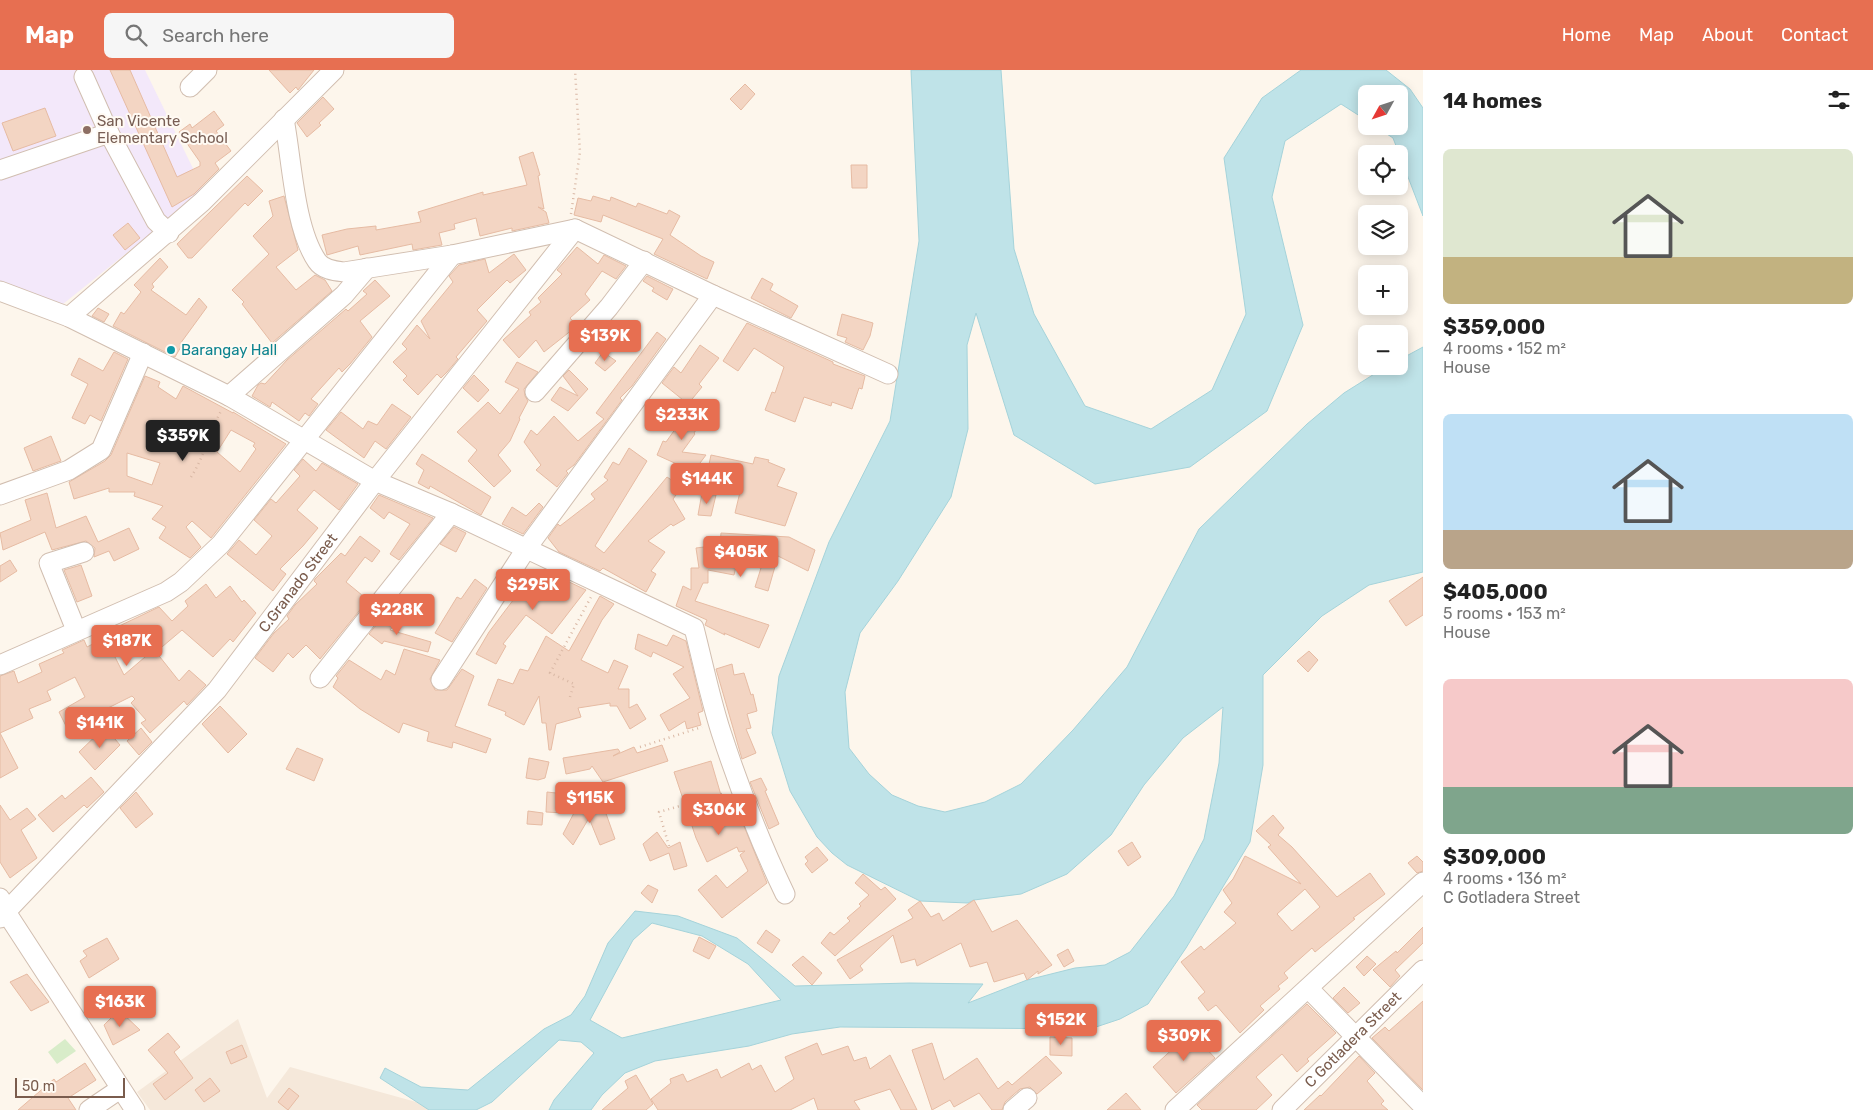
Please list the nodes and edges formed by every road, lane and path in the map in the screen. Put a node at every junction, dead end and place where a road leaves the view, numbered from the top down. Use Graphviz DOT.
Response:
graph roads {
  1 [pos="208,70"];
  2 [pos="334,70"];
  3 [pos="575,70"];
  4 [pos="84,77"];
  5 [pos="190,87"];
  6 [pos="284,119"];
  7 [pos="109,134"];
  8 [pos="0,170"];
  9 [pos="572,230"];
  10 [pos="169,233"];
  11 [pos="452,255"];
  12 [pos="644,261"];
  13 [pos="367,268"];
  14 [pos="330,271"];
  15 [pos="0,291"];
  16 [pos="344,294"];
  17 [pos="713,295"];
  18 [pos="70,317"];
  19 [pos="143,353"];
  20 [pos="888,374"];
  21 [pos="535,392"];
  22 [pos="229,396"];
  23 [pos="304,440"];
  24 [pos="191,477"];
  25 [pos="374,481"];
  26 [pos="0,494"];
  27 [pos="451,513"];
  28 [pos="526,549"];
  29 [pos="84,552"];
  30 [pos="598,584"];
  31 [pos="76,630"];
  32 [pos="0,665"];
  33 [pos="320,678"];
  34 [pos="441,680"];
  35 [pos="570,696"];
  36 [pos="718,722"];
  37 [pos="640,747"];
  38 [pos="740,789"];
  39 [pos="669,846"];
  40 [pos="1423,882"];
  41 [pos="785,894"];
  42 [pos="2,909"];
  43 [pos="1423,970"];
  44 [pos="1309,988"];
  45 [pos="1357,1038"];
  46 [pos="120,1089"];
  47 [pos="1423,1106"];
  48 [pos="89,1110"];
  49 [pos="135,1110"];
  50 [pos="1175,1110"];
  51 [pos="1282,1110"];
  1 -- 5 [label="street"];
  2 -- 6 [label="street"];
  3 -- 9 [label="path"];
  4 -- 7 [label="street"];
  6 -- 10 [label="street"];
  6 -- 14 [label="street"];
  7 -- 8 [label="street"];
  7 -- 10 [label="street"];
  9 -- 11 [label="street"];
  9 -- 12 [label="street"];
  9 -- 25 [label="street, C.Granado Street"];
  10 -- 18 [label="street"];
  11 -- 13 [label="street"];
  11 -- 23 [label="street"];
  12 -- 17 [label="street"];
  12 -- 21 [label="street"];
  13 -- 14 [label="street"];
  13 -- 16 [label="street"];
  14 -- 16 [label="street"];
  15 -- 18 [label="street"];
  16 -- 22 [label="street"];
  17 -- 20 [label="street"];
  17 -- 28 [label="street"];
  18 -- 19 [label="street"];
  19 -- 22 [label="street"];
  19 -- 26 [label="street"];
  22 -- 23 [label="street"];
  22 -- 24 [label="path"];
  23 -- 25 [label="street"];
  23 -- 31 [label="street"];
  25 -- 27 [label="street"];
  25 -- 42 [label="street, C.Granado Street"];
  27 -- 28 [label="street"];
  27 -- 33 [label="street"];
  28 -- 30 [label="street"];
  28 -- 34 [label="street"];
  29 -- 31 [label="street"];
  30 -- 35 [label="path"];
  30 -- 36 [label="street"];
  31 -- 32 [label="street"];
  36 -- 37 [label="path"];
  36 -- 38 [label="street"];
  38 -- 39 [label="path"];
  38 -- 41 [label="street"];
  40 -- 44 [label="street"];
  42 -- 46 [label="street"];
  43 -- 45 [label="street, C Gotladera Street"];
  44 -- 45 [label="street"];
  44 -- 50 [label="street"];
  45 -- 47 [label="street"];
  45 -- 51 [label="street, C Gotladera Street"];
  46 -- 48 [label="street"];
  46 -- 49 [label="street"];
}
